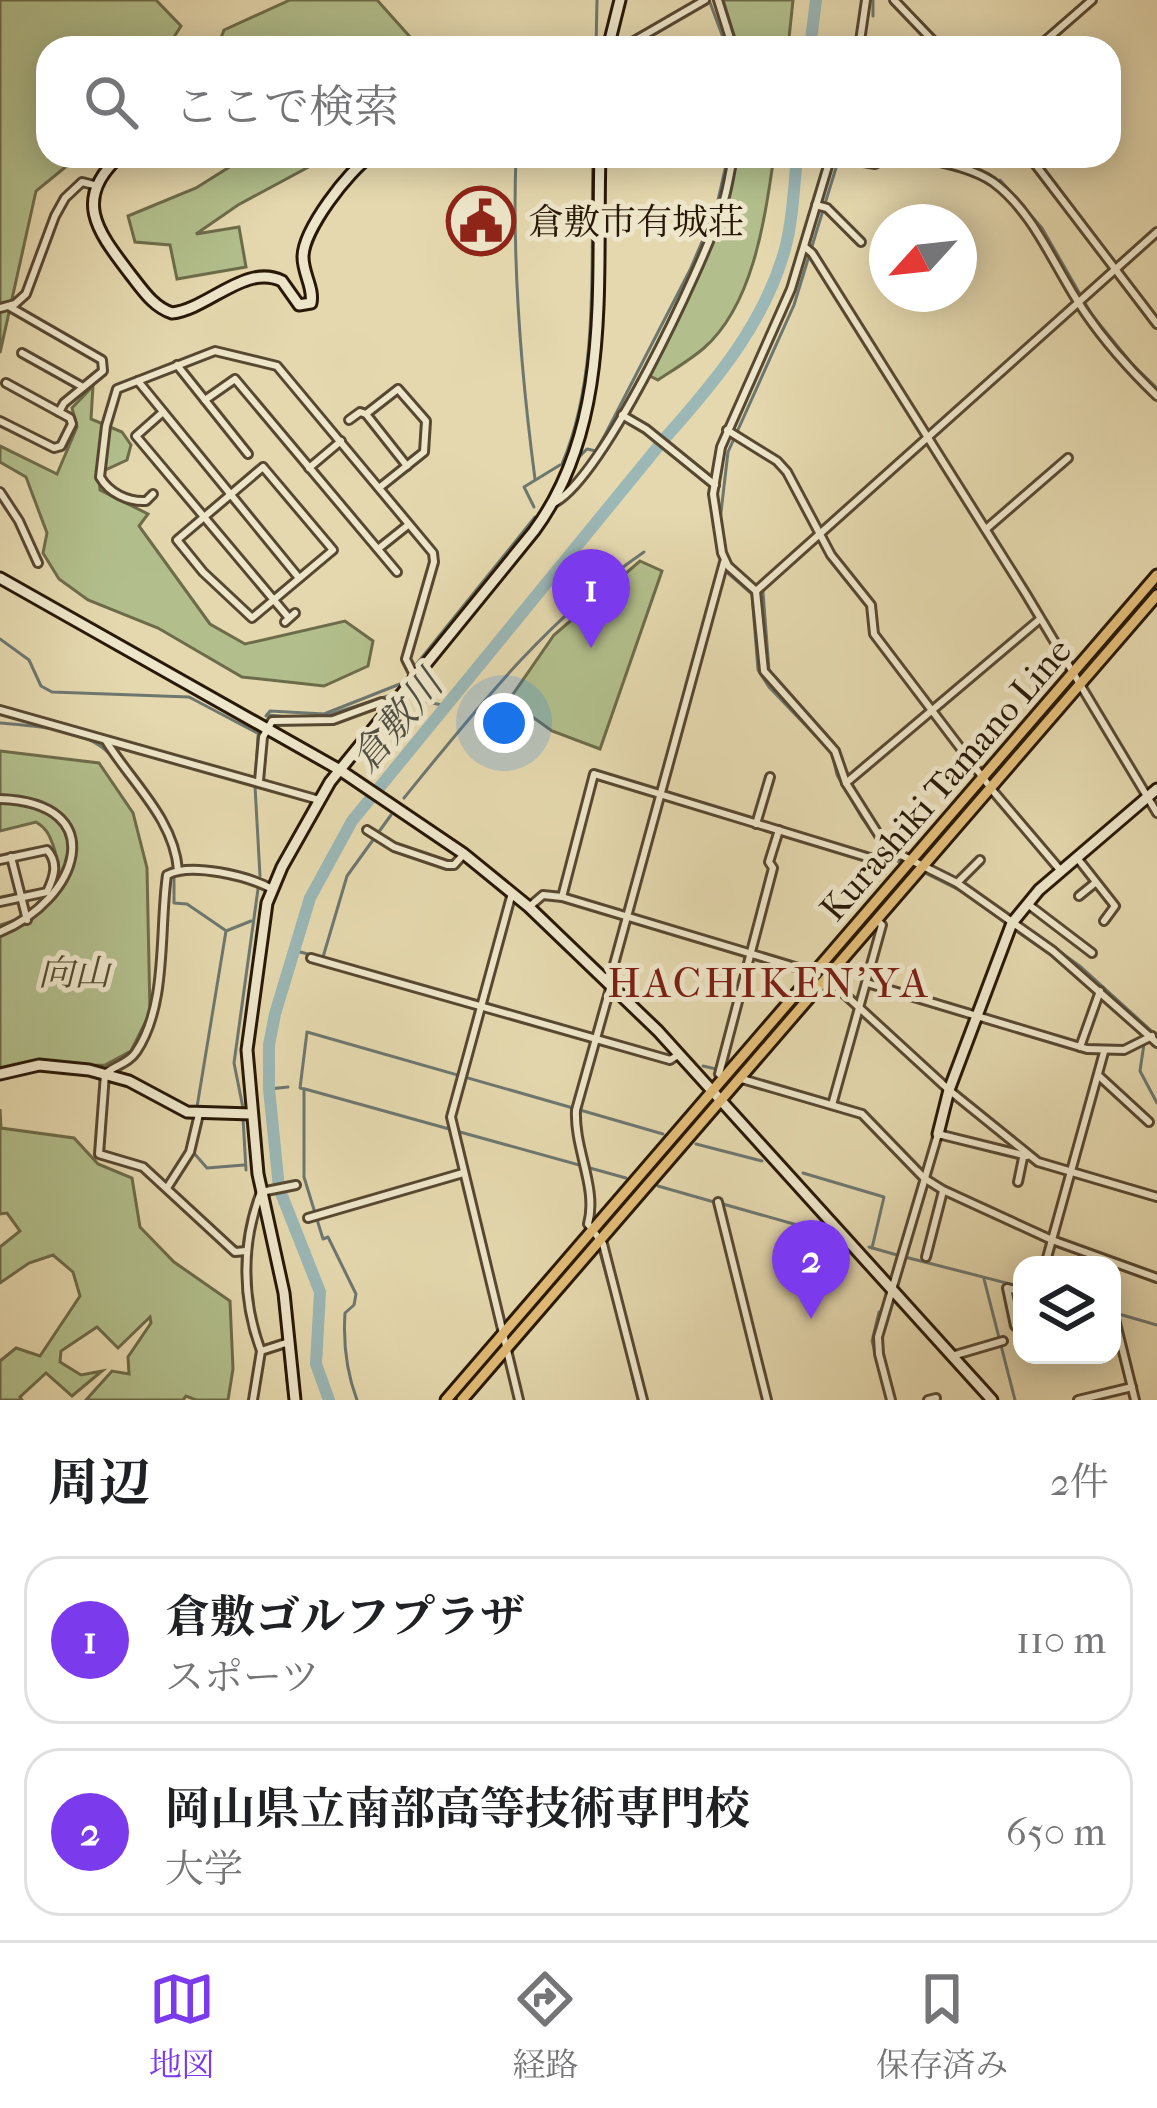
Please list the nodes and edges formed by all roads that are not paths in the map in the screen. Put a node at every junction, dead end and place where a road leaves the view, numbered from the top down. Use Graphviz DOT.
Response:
graph roads {
  1 [pos="620,0"];
  2 [pos="705,0"];
  3 [pos="718,0"];
  4 [pos="866,0"];
  5 [pos="1092,0"];
  6 [pos="899,2"];
  7 [pos="611,36"];
  8 [pos="643,36"];
  9 [pos="729,36"];
  10 [pos="861,36"];
  11 [pos="929,36"];
  12 [pos="1051,36"];
  13 [pos="111,168"];
  14 [pos="358,168"];
  15 [pos="600,168"];
  16 [pos="730,168"];
  17 [pos="829,168"];
  18 [pos="954,168"];
  19 [pos="1038,168"];
  20 [pos="98,187"];
  21 [pos="822,207"];
  22 [pos="1157,232"];
  23 [pos="861,242"];
  24 [pos="809,250"];
  25 [pos="1114,270"];
  26 [pos="1078,302"];
  27 [pos="10,307"];
  28 [pos="0,308"];
  29 [pos="1157,324"];
  30 [pos="22,353"];
  31 [pos="177,365"];
  32 [pos="137,380"];
  33 [pos="6,383"];
  34 [pos="83,387"];
  35 [pos="1157,396"];
  36 [pos="205,400"];
  37 [pos="59,412"];
  38 [pos="163,412"];
  39 [pos="366,414"];
  40 [pos="622,415"];
  41 [pos="349,420"];
  42 [pos="0,421"];
  43 [pos="731,433"];
  44 [pos="928,439"];
  45 [pos="341,441"];
  46 [pos="248,454"];
  47 [pos="1068,458"];
  48 [pos="407,466"];
  49 [pos="309,468"];
  50 [pos="715,485"];
  51 [pos="379,488"];
  52 [pos="0,492"];
  53 [pos="153,494"];
  54 [pos="230,494"];
  55 [pos="551,504"];
  56 [pos="203,517"];
  57 [pos="409,524"];
  58 [pos="986,529"];
  59 [pos="820,536"];
  60 [pos="378,549"];
  61 [pos="38,563"];
  62 [pos="722,566"];
  63 [pos="397,572"];
  64 [pos="1157,575"];
  65 [pos="0,578"];
  66 [pos="299,578"];
  67 [pos="759,589"];
  68 [pos="1157,595"];
  69 [pos="273,600"];
  70 [pos="289,618"];
  71 [pos="1039,620"];
  72 [pos="1073,673"];
  73 [pos="415,677"];
  74 [pos="1080,684"];
  75 [pos="392,705"];
  76 [pos="0,710"];
  77 [pos="932,710"];
  78 [pos="268,727"];
  79 [pos="106,741"];
  80 [pos="340,770"];
  81 [pos="770,777"];
  82 [pos="848,781"];
  83 [pos="256,782"];
  84 [pos="987,782"];
  85 [pos="1153,793"];
  86 [pos="659,794"];
  87 [pos="0,799"];
  88 [pos="319,800"];
  89 [pos="1157,813"];
  90 [pos="756,824"];
  91 [pos="778,830"];
  92 [pos="373,834"];
  93 [pos="464,854"];
  94 [pos="892,855"];
  95 [pos="11,857"];
  96 [pos="1077,858"];
  97 [pos="0,860"];
  98 [pos="980,860"];
  99 [pos="915,864"];
  100 [pos="178,870"];
  101 [pos="1061,871"];
  102 [pos="959,881"];
  103 [pos="1096,882"];
  104 [pos="272,889"];
  105 [pos="512,893"];
  106 [pos="21,896"];
  107 [pos="1079,896"];
  108 [pos="562,897"];
  109 [pos="0,902"];
  110 [pos="1026,903"];
  111 [pos="529,907"];
  112 [pos="627,916"];
  113 [pos="27,920"];
  114 [pos="877,920"];
  115 [pos="1103,921"];
  116 [pos="1010,926"];
  117 [pos="0,932"];
  118 [pos="751,952"];
  119 [pos="1092,953"];
  120 [pos="311,958"];
  121 [pos="820,975"];
  122 [pos="609,981"];
  123 [pos="867,983"];
  124 [pos="1098,994"];
  125 [pos="479,1004"];
  126 [pos="860,1007"];
  127 [pos="977,1015"];
  128 [pos="595,1036"];
  129 [pos="1150,1040"];
  130 [pos="1080,1047"];
  131 [pos="1104,1052"];
  132 [pos="679,1055"];
  133 [pos="0,1074"];
  134 [pos="105,1074"];
  135 [pos="718,1075"];
  136 [pos="1098,1075"];
  137 [pos="739,1077"];
  138 [pos="950,1090"];
  139 [pos="716,1095"];
  140 [pos="832,1105"];
  141 [pos="199,1114"];
  142 [pos="246,1114"];
  143 [pos="1149,1122"];
  144 [pos="938,1135"];
  145 [pos="1026,1156"];
  146 [pos="463,1173"];
  147 [pos="1071,1173"];
  148 [pos="925,1178"];
  149 [pos="1018,1182"];
  150 [pos="295,1185"];
  151 [pos="167,1189"];
  152 [pos="943,1190"];
  153 [pos="264,1191"];
  154 [pos="1157,1197"];
  155 [pos="717,1203"];
  156 [pos="312,1216"];
  157 [pos="596,1234"];
  158 [pos="1052,1238"];
  159 [pos="246,1251"];
  160 [pos="1047,1256"];
  161 [pos="926,1257"];
  162 [pos="1157,1278"];
  163 [pos="892,1290"];
  164 [pos="1013,1290"];
  165 [pos="1013,1316"];
  166 [pos="502,1334"];
  167 [pos="289,1342"];
  168 [pos="1003,1342"];
  169 [pos="1121,1343"];
  170 [pos="506,1348"];
  171 [pos="261,1351"];
  172 [pos="952,1356"];
  173 [pos="1132,1387"];
  174 [pos="297,1398"];
  175 [pos="253,1400"];
  176 [pos="446,1400"];
  177 [pos="462,1400"];
  178 [pos="519,1400"];
  179 [pos="643,1400"];
  180 [pos="767,1400"];
  181 [pos="891,1400"];
  182 [pos="992,1400"];
  183 [pos="1078,1400"];
  184 [pos="1136,1400"];
  1 -- 7 [label="street"];
  2 -- 8 [label="street"];
  3 -- 9 [label="street"];
  4 -- 10 [label="street"];
  5 -- 12 [label="street"];
  6 -- 11 [label="street"];
  13 -- 20 [label="street"];
  14 -- 20 [label="street"];
  15 -- 55 [label="street"];
  16 -- 40 [label="street"];
  17 -- 21 [label="street"];
  18 -- 26 [label="street"];
  19 -- 25 [label="street"];
  20 -- 27 [label="street"];
  21 -- 23 [label="street"];
  21 -- 24 [label="street"];
  22 -- 25 [label="street"];
  24 -- 43 [label="street"];
  24 -- 44 [label="street"];
  25 -- 26 [label="street"];
  25 -- 29 [label="street"];
  26 -- 35 [label="street"];
  26 -- 44 [label="street"];
  27 -- 28 [label="street"];
  27 -- 34 [label="street"];
  30 -- 34 [label="street"];
  31 -- 32 [label="street"];
  31 -- 36 [label="street"];
  31 -- 45 [label="street"];
  32 -- 38 [label="street"];
  32 -- 53 [label="street"];
  33 -- 37 [label="street"];
  34 -- 37 [label="street"];
  36 -- 46 [label="street"];
  36 -- 49 [label="street"];
  37 -- 42 [label="street"];
  38 -- 54 [label="street"];
  38 -- 56 [label="street"];
  39 -- 41 [label="street"];
  39 -- 48 [label="street"];
  39 -- 48 [label="street"];
  40 -- 50 [label="street"];
  40 -- 55 [label="street"];
  43 -- 50 [label="street"];
  43 -- 59 [label="street"];
  44 -- 58 [label="street"];
  44 -- 59 [label="street"];
  45 -- 49 [label="street"];
  45 -- 51 [label="street"];
  47 -- 58 [label="street"];
  48 -- 51 [label="street"];
  49 -- 60 [label="street"];
  50 -- 62 [label="street"];
  51 -- 57 [label="street"];
  52 -- 61 [label="street"];
  54 -- 56 [label="street"];
  54 -- 66 [label="street"];
  54 -- 66 [label="street"];
  55 -- 73 [label="street"];
  56 -- 69 [label="street"];
  56 -- 69 [label="street"];
  57 -- 60 [label="street"];
  57 -- 73 [label="street"];
  58 -- 71 [label="street"];
  59 -- 67 [label="street"];
  59 -- 77 [label="street"];
  60 -- 63 [label="street"];
  62 -- 67 [label="street"];
  62 -- 86 [label="street"];
  64 -- 72 [label="main road, Kurashiki Tamano Line"];
  65 -- 78 [label="street"];
  66 -- 69 [label="street"];
  67 -- 82 [label="street"];
  68 -- 74 [label="main road, Kurashiki Tamano Line"];
  69 -- 70 [label="street"];
  71 -- 72 [label="street"];
  71 -- 77 [label="street"];
  72 -- 74 [label="street"];
  72 -- 84 [label="main road, Kurashiki Tamano Line"];
  73 -- 75 [label="street"];
  74 -- 84 [label="main road, Kurashiki Tamano Line"];
  74 -- 85 [label="street"];
  75 -- 78 [label="street"];
  75 -- 80 [label="street"];
  76 -- 79 [label="street"];
  77 -- 82 [label="street"];
  77 -- 84 [label="street"];
  78 -- 80 [label="street"];
  78 -- 83 [label="street"];
  79 -- 83 [label="street"];
  79 -- 100 [label="street"];
  80 -- 88 [label="street"];
  80 -- 93 [label="street"];
  81 -- 90 [label="street"];
  82 -- 94 [label="street"];
  83 -- 88 [label="street"];
  84 -- 99 [label="main road, Kurashiki Tamano Line"];
  84 -- 101 [label="street"];
  85 -- 89 [label="street"];
  85 -- 96 [label="street"];
  86 -- 90 [label="street"];
  86 -- 108 [label="street"];
  86 -- 112 [label="street"];
  87 -- 113 [label="street"];
  88 -- 104 [label="street"];
  90 -- 91 [label="street"];
  91 -- 94 [label="street"];
  91 -- 118 [label="street"];
  92 -- 93 [label="street"];
  93 -- 105 [label="street"];
  94 -- 99 [label="street"];
  95 -- 97 [label="street"];
  95 -- 106 [label="street"];
  95 -- 106 [label="street"];
  96 -- 101 [label="street"];
  96 -- 103 [label="street"];
  98 -- 102 [label="street"];
  99 -- 102 [label="street"];
  99 -- 114 [label="main road, Kurashiki Tamano Line"];
  99 -- 121 [label="main road, Kurashiki Tamano Line"];
  100 -- 104 [label="street"];
  100 -- 134 [label="street"];
  101 -- 110 [label="street"];
  102 -- 116 [label="street"];
  103 -- 107 [label="street"];
  103 -- 115 [label="street"];
  104 -- 142 [label="street"];
  105 -- 111 [label="street"];
  105 -- 125 [label="street"];
  106 -- 109 [label="street"];
  106 -- 113 [label="street"];
  108 -- 111 [label="street"];
  108 -- 112 [label="street"];
  110 -- 116 [label="street"];
  110 -- 119 [label="street"];
  111 -- 122 [label="street"];
  112 -- 118 [label="street"];
  112 -- 122 [label="street"];
  113 -- 117 [label="street"];
  114 -- 121 [label="main road, Kurashiki Tamano Line"];
  114 -- 123 [label="street"];
  116 -- 124 [label="street"];
  116 -- 127 [label="street"];
  118 -- 121 [label="street"];
  118 -- 135 [label="street"];
  120 -- 125 [label="street"];
  121 -- 126 [label="street"];
  121 -- 137 [label="main road, Kurashiki Tamano Line"];
  121 -- 139 [label="main road, Kurashiki Tamano Line"];
  122 -- 128 [label="street"];
  122 -- 132 [label="street"];
  123 -- 126 [label="street"];
  123 -- 127 [label="street"];
  124 -- 129 [label="street"];
  124 -- 130 [label="street"];
  125 -- 128 [label="street"];
  125 -- 146 [label="street"];
  126 -- 138 [label="street"];
  126 -- 140 [label="street"];
  127 -- 130 [label="street"];
  127 -- 138 [label="street"];
  128 -- 132 [label="street"];
  128 -- 157 [label="street"];
  129 -- 131 [label="street"];
  130 -- 131 [label="street"];
  131 -- 136 [label="street"];
  132 -- 139 [label="street"];
  133 -- 134 [label="street"];
  134 -- 141 [label="street"];
  134 -- 151 [label="street"];
  136 -- 143 [label="street"];
  136 -- 147 [label="street"];
  137 -- 139 [label="main road, Kurashiki Tamano Line"];
  137 -- 140 [label="street"];
  138 -- 144 [label="street"];
  138 -- 145 [label="street"];
  139 -- 157 [label="main road, Kurashiki Tamano Line"];
  139 -- 163 [label="street"];
  140 -- 148 [label="street"];
  141 -- 142 [label="street"];
  141 -- 151 [label="street"];
  142 -- 153 [label="street"];
  144 -- 145 [label="street"];
  144 -- 148 [label="street"];
  145 -- 147 [label="street"];
  145 -- 149 [label="street"];
  146 -- 156 [label="street"];
  146 -- 166 [label="street"];
  147 -- 154 [label="street"];
  147 -- 158 [label="street"];
  148 -- 152 [label="street"];
  148 -- 163 [label="street"];
  150 -- 153 [label="street"];
  151 -- 159 [label="street"];
  152 -- 158 [label="street"];
  152 -- 161 [label="street"];
  153 -- 159 [label="street"];
  153 -- 167 [label="street"];
  155 -- 180 [label="street"];
  157 -- 166 [label="main road, Kurashiki Tamano Line"];
  157 -- 170 [label="main road, Kurashiki Tamano Line"];
  157 -- 179 [label="street"];
  158 -- 160 [label="street"];
  158 -- 162 [label="street"];
  159 -- 171 [label="street"];
  163 -- 172 [label="street"];
  163 -- 181 [label="street"];
  164 -- 165 [label="street"];
  166 -- 170 [label="street"];
  166 -- 176 [label="main road, Kurashiki Tamano Line"];
  167 -- 171 [label="street"];
  167 -- 174 [label="street"];
  168 -- 172 [label="street"];
  169 -- 173 [label="street"];
  170 -- 177 [label="main road, Kurashiki Tamano Line"];
  170 -- 178 [label="street"];
  171 -- 175 [label="street"];
  172 -- 182 [label="street"];
  173 -- 183 [label="street"];
  173 -- 184 [label="street"];
}
